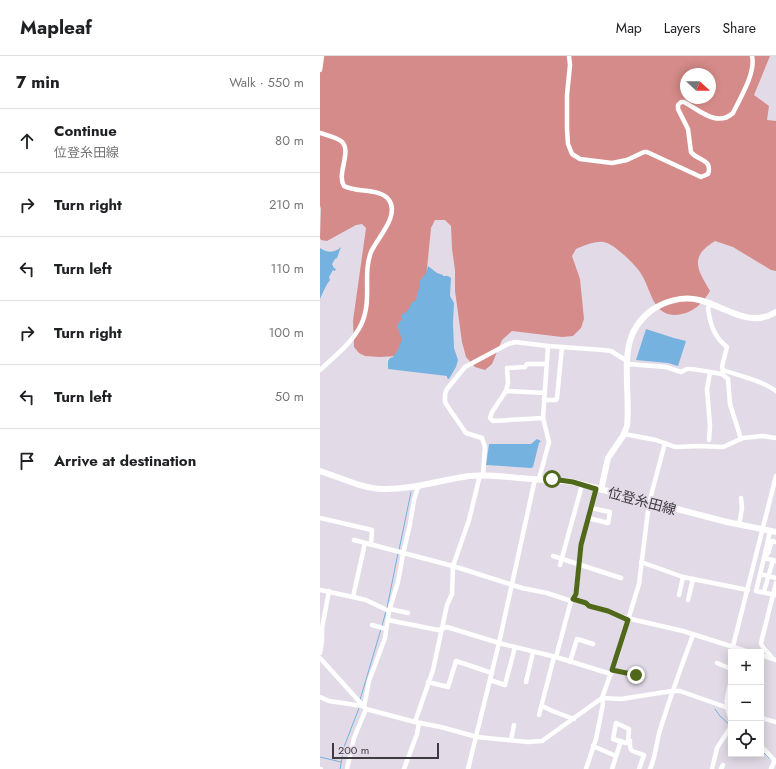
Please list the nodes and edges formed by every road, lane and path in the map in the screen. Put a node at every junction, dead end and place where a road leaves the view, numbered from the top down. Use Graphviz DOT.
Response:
graph roads {
  1 [pos="322,56"];
  2 [pos="569,56"];
  3 [pos="752,56"];
  4 [pos="320,70"];
  5 [pos="320,133"];
  6 [pos="710,304"];
  7 [pos="776,312"];
  8 [pos="548,346"];
  9 [pos="562,347"];
  10 [pos="628,362"];
  11 [pos="547,364"];
  12 [pos="320,370"];
  13 [pos="723,372"];
  14 [pos="710,373"];
  15 [pos="506,391"];
  16 [pos="776,391"];
  17 [pos="545,393"];
  18 [pos="544,400"];
  19 [pos="543,418"];
  20 [pos="624,434"];
  21 [pos="776,438"];
  22 [pos="741,439"];
  23 [pos="709,440"];
  24 [pos="665,442"];
  25 [pos="320,471"];
  26 [pos="481,475"];
  27 [pos="776,476"];
  28 [pos="537,479"];
  29 [pos="582,485"];
  30 [pos="418,486"];
  31 [pos="599,489"];
  32 [pos="741,498"];
  33 [pos="649,503"];
  34 [pos="591,508"];
  35 [pos="320,518"];
  36 [pos="588,518"];
  37 [pos="739,525"];
  38 [pos="770,531"];
  39 [pos="354,540"];
  40 [pos="776,542"];
  41 [pos="365,543"];
  42 [pos="371,545"];
  43 [pos="402,554"];
  44 [pos="553,556"];
  45 [pos="562,558"];
  46 [pos="764,558"];
  47 [pos="774,560"];
  48 [pos="641,562"];
  49 [pos="560,565"];
  50 [pos="453,566"];
  51 [pos="760,574"];
  52 [pos="769,576"];
  53 [pos="683,577"];
  54 [pos="621,578"];
  55 [pos="776,578"];
  56 [pos="693,579"];
  57 [pos="776,583"];
  58 [pos="511,585"];
  59 [pos="320,590"];
  60 [pos="748,590"];
  61 [pos="328,591"];
  62 [pos="764,592"];
  63 [pos="775,594"];
  64 [pos="679,595"];
  65 [pos="353,597"];
  66 [pos="572,600"];
  67 [pos="688,600"];
  68 [pos="389,610"];
  69 [pos="408,613"];
  70 [pos="388,620"];
  71 [pos="628,620"];
  72 [pos="372,625"];
  73 [pos="442,628"];
  74 [pos="386,629"];
  75 [pos="693,635"];
  76 [pos="499,643"];
  77 [pos="593,644"];
  78 [pos="733,646"];
  79 [pos="515,647"];
  80 [pos="738,649"];
  81 [pos="533,652"];
  82 [pos="320,653"];
  83 [pos="764,656"];
  84 [pos="555,657"];
  85 [pos="320,658"];
  86 [pos="774,659"];
  87 [pos="570,662"];
  88 [pos="717,663"];
  89 [pos="728,668"];
  90 [pos="612,672"];
  91 [pos="492,674"];
  92 [pos="636,675"];
  93 [pos="490,680"];
  94 [pos="428,682"];
  95 [pos="526,682"];
  96 [pos="672,690"];
  97 [pos="728,694"];
  98 [pos="320,697"];
  99 [pos="602,698"];
  100 [pos="542,706"];
  101 [pos="728,706"];
  102 [pos="364,707"];
  103 [pos="728,708"];
  104 [pos="539,715"];
  105 [pos="574,719"];
  106 [pos="764,719"];
  107 [pos="776,722"];
  108 [pos="417,723"];
  109 [pos="514,725"];
  110 [pos="632,725"];
  111 [pos="728,731"];
  112 [pos="477,737"];
  113 [pos="511,740"];
  114 [pos="621,741"];
  115 [pos="593,746"];
  116 [pos="764,749"];
  117 [pos="616,756"];
  118 [pos="775,761"];
  119 [pos="712,768"];
  120 [pos="347,769"];
  121 [pos="404,769"];
  122 [pos="468,769"];
  123 [pos="586,769"];
  124 [pos="612,769"];
  125 [pos="639,769"];
  126 [pos="650,769"];
  127 [pos="718,769"];
  128 [pos="771,769"];
  1 -- 4 [label="street"];
  2 -- 3 [label="street"];
  5 -- 12 [label="street"];
  6 -- 7 [label="main road"];
  6 -- 10 [label="main road"];
  6 -- 13 [label="street"];
  8 -- 9 [label="street"];
  8 -- 11 [label="street"];
  8 -- 26 [label="street"];
  9 -- 10 [label="street"];
  9 -- 18 [label="street"];
  10 -- 14 [label="street"];
  10 -- 20 [label="main road"];
  11 -- 15 [label="street"];
  11 -- 17 [label="street"];
  13 -- 14 [label="street"];
  13 -- 16 [label="street"];
  13 -- 22 [label="street"];
  14 -- 23 [label="street"];
  15 -- 17 [label="street"];
  15 -- 19 [label="street"];
  17 -- 18 [label="street"];
  18 -- 19 [label="street"];
  19 -- 28 [label="street"];
  20 -- 24 [label="street"];
  20 -- 31 [label="main road"];
  21 -- 22 [label="street"];
  22 -- 24 [label="street"];
  24 -- 33 [label="street"];
  25 -- 30 [label="main road, 位登糸田線"];
  26 -- 28 [label="main road, 位登糸田線"];
  26 -- 30 [label="main road, 位登糸田線"];
  26 -- 50 [label="street"];
  27 -- 38 [label="street"];
  28 -- 29 [label="main road, 位登糸田線"];
  28 -- 58 [label="street"];
  29 -- 31 [label="main road, 位登糸田線"];
  29 -- 45 [label="street"];
  30 -- 43 [label="street"];
  31 -- 33 [label="main road, 位登糸田線"];
  31 -- 34 [label="street"];
  32 -- 37 [label="street"];
  33 -- 37 [label="main road, 位登糸田線"];
  33 -- 48 [label="street"];
  34 -- 36 [label="street"];
  34 -- 36 [label="street"];
  35 -- 42 [label="street"];
  36 -- 66 [label="street"];
  37 -- 38 [label="main road, 位登糸田線"];
  38 -- 46 [label="street"];
  38 -- 60 [label="street"];
  39 -- 41 [label="street"];
  40 -- 46 [label="street"];
  41 -- 42 [label="street"];
  41 -- 65 [label="street"];
  42 -- 43 [label="street"];
  43 -- 50 [label="street"];
  43 -- 68 [label="street"];
  44 -- 45 [label="street"];
  45 -- 49 [label="street"];
  45 -- 54 [label="street"];
  46 -- 47 [label="street"];
  46 -- 51 [label="street"];
  47 -- 52 [label="street"];
  48 -- 53 [label="street"];
  48 -- 71 [label="street"];
  50 -- 58 [label="street"];
  50 -- 73 [label="street"];
  51 -- 52 [label="street"];
  51 -- 62 [label="street"];
  52 -- 55 [label="street"];
  52 -- 62 [label="street"];
  53 -- 56 [label="street"];
  53 -- 64 [label="street"];
  56 -- 60 [label="street"];
  56 -- 67 [label="street"];
  57 -- 63 [label="street"];
  58 -- 66 [label="street"];
  58 -- 76 [label="street"];
  59 -- 61 [label="street"];
  60 -- 78 [label="street"];
  61 -- 65 [label="street"];
  61 -- 82 [label="street"];
  62 -- 63 [label="street"];
  63 -- 86 [label="street"];
  65 -- 68 [label="street"];
  66 -- 71 [label="street"];
  66 -- 84 [label="street"];
  68 -- 69 [label="street"];
  68 -- 70 [label="street"];
  70 -- 73 [label="street"];
  70 -- 74 [label="street"];
  71 -- 75 [label="street"];
  71 -- 90 [label="street"];
  72 -- 74 [label="street"];
  73 -- 76 [label="street"];
  73 -- 94 [label="street"];
  74 -- 102 [label="street"];
  75 -- 78 [label="street"];
  75 -- 96 [label="street"];
  76 -- 79 [label="street"];
  76 -- 91 [label="street"];
  77 -- 87 [label="street"];
  78 -- 80 [label="street"];
  79 -- 81 [label="street"];
  79 -- 93 [label="street"];
  81 -- 84 [label="street"];
  81 -- 95 [label="street"];
  83 -- 86 [label="street"];
  84 -- 87 [label="street"];
  84 -- 100 [label="street"];
  85 -- 102 [label="street"];
  87 -- 90 [label="street"];
  88 -- 89 [label="street"];
  90 -- 92 [label="street"];
  90 -- 99 [label="street"];
  91 -- 93 [label="street"];
  91 -- 94 [label="street"];
  93 -- 112 [label="street"];
  94 -- 108 [label="street"];
  96 -- 99 [label="street"];
  96 -- 103 [label="street"];
  96 -- 126 [label="street"];
  97 -- 101 [label="street"];
  98 -- 102 [label="street"];
  99 -- 105 [label="street"];
  99 -- 115 [label="street"];
  100 -- 104 [label="street"];
  100 -- 105 [label="street"];
  102 -- 108 [label="street"];
  102 -- 120 [label="street"];
  105 -- 113 [label="street"];
  106 -- 107 [label="street"];
  108 -- 112 [label="street"];
  108 -- 121 [label="street"];
  109 -- 113 [label="street"];
  110 -- 125 [label="street"];
  111 -- 119 [label="street"];
  112 -- 113 [label="street"];
  112 -- 122 [label="street"];
  114 -- 114 [label="street"];
  114 -- 117 [label="street"];
  115 -- 117 [label="street"];
  115 -- 123 [label="street"];
  116 -- 118 [label="street"];
  117 -- 124 [label="street"];
  118 -- 128 [label="street"];
  119 -- 127 [label="street"];
}
